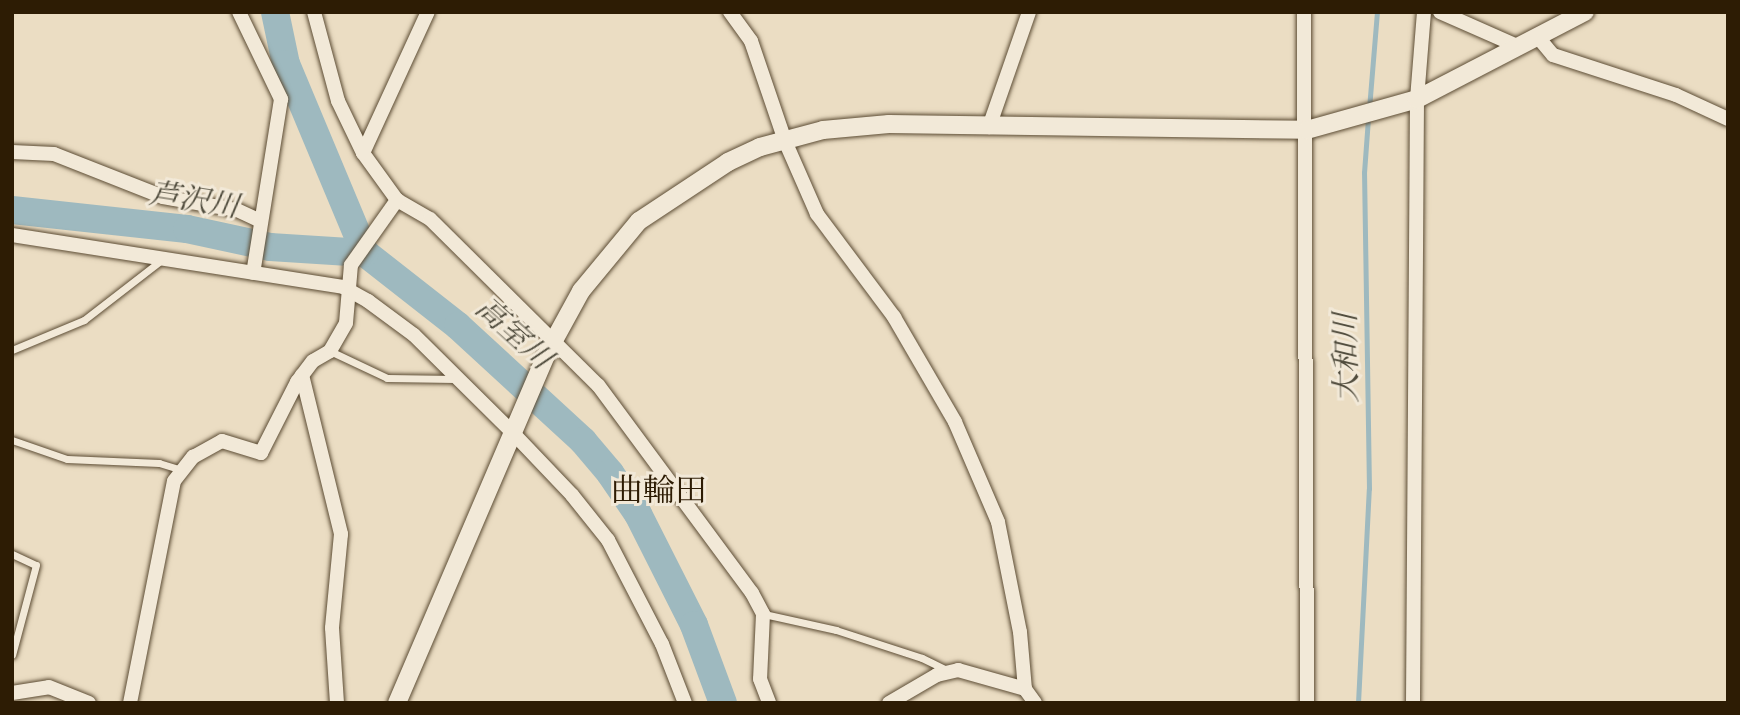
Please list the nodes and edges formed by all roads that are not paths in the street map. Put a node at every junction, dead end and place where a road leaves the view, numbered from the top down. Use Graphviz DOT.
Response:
graph roads {
  1 [pos="239,12"];
  2 [pos="314,12"];
  3 [pos="428,12"];
  4 [pos="730,12"];
  5 [pos="1029,12"];
  6 [pos="1304,12"];
  7 [pos="1424,12"];
  8 [pos="1440,12"];
  9 [pos="1585,12"];
  10 [pos="1537,36"];
  11 [pos="1517,46"];
  12 [pos="1412,100"];
  13 [pos="1728,119"];
  14 [pos="989,127"];
  15 [pos="1313,128"];
  16 [pos="785,141"];
  17 [pos="12,152"];
  18 [pos="363,153"];
  19 [pos="397,200"];
  20 [pos="260,225"];
  21 [pos="12,235"];
  22 [pos="163,258"];
  23 [pos="254,268"];
  24 [pos="352,291"];
  25 [pos="550,349"];
  26 [pos="12,350"];
  27 [pos="330,351"];
  28 [pos="302,375"];
  29 [pos="457,378"];
  30 [pos="514,431"];
  31 [pos="12,440"];
  32 [pos="183,470"];
  33 [pos="12,554"];
  34 [pos="763,614"];
  35 [pos="12,655"];
  36 [pos="950,672"];
  37 [pos="1025,689"];
  38 [pos="12,693"];
  39 [pos="30,696"];
  40 [pos="89,703"];
  41 [pos="130,703"];
  42 [pos="337,703"];
  43 [pos="397,703"];
  44 [pos="685,703"];
  45 [pos="769,703"];
  46 [pos="889,703"];
  47 [pos="1035,703"];
  48 [pos="1307,703"];
  49 [pos="1413,703"];
  1 -- 20 [label="street"];
  2 -- 18 [label="street"];
  3 -- 18 [label="street"];
  4 -- 16 [label="street"];
  5 -- 14 [label="street"];
  6 -- 15 [label="street"];
  7 -- 12 [label="street"];
  8 -- 11 [label="street"];
  9 -- 10 [label="street"];
  10 -- 11 [label="street"];
  10 -- 13 [label="street"];
  11 -- 12 [label="street"];
  12 -- 15 [label="street"];
  12 -- 49 [label="street"];
  14 -- 15 [label="street"];
  14 -- 16 [label="street"];
  15 -- 48 [label="street"];
  16 -- 25 [label="street"];
  16 -- 37 [label="street"];
  17 -- 20 [label="street"];
  18 -- 19 [label="street"];
  19 -- 24 [label="street"];
  19 -- 25 [label="street"];
  20 -- 23 [label="street"];
  21 -- 22 [label="street"];
  22 -- 23 [label="street"];
  22 -- 26 [label="lane"];
  23 -- 24 [label="street"];
  24 -- 27 [label="street"];
  24 -- 29 [label="street"];
  25 -- 30 [label="street"];
  25 -- 34 [label="street"];
  27 -- 28 [label="street"];
  27 -- 29 [label="lane"];
  28 -- 32 [label="street"];
  28 -- 42 [label="street"];
  29 -- 30 [label="street"];
  30 -- 43 [label="street"];
  30 -- 44 [label="street"];
  31 -- 32 [label="lane"];
  32 -- 41 [label="street"];
  33 -- 35 [label="lane"];
  34 -- 36 [label="lane"];
  34 -- 45 [label="street"];
  36 -- 37 [label="street"];
  36 -- 46 [label="street"];
  37 -- 47 [label="street"];
  38 -- 39 [label="street"];
  39 -- 40 [label="street"];
}
